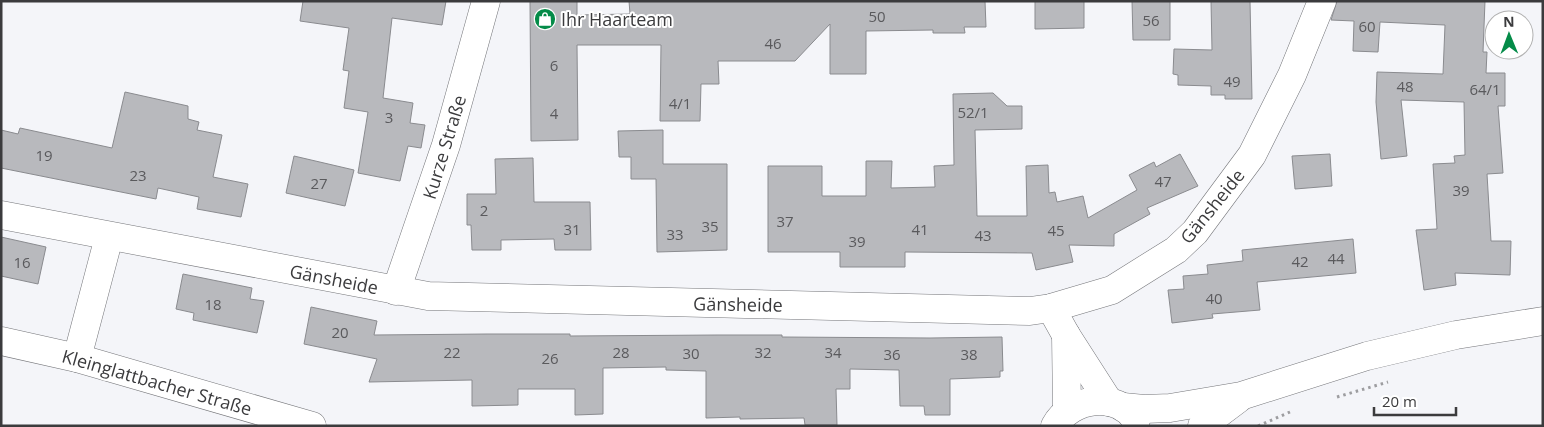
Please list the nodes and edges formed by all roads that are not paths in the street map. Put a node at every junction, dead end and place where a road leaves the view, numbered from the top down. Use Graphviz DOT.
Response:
graph roads {
  1 [pos="486,1"];
  2 [pos="1322,1"];
  3 [pos="1,215"];
  4 [pos="109,237"];
  5 [pos="396,290"];
  6 [pos="1051,308"];
  7 [pos="1543,321"];
  8 [pos="1066,335"];
  9 [pos="1,341"];
  10 [pos="76,358"];
  11 [pos="1241,396"];
  12 [pos="1124,412"];
  13 [pos="1061,418"];
  14 [pos="312,426"];
  15 [pos="1202,426"];
  1 -- 5 [label="street, Kurze Straße"];
  2 -- 6 [label="street, Gänsheide"];
  3 -- 4 [label="street, Gänsheide"];
  4 -- 5 [label="street, Gänsheide"];
  4 -- 10 [label="street"];
  5 -- 6 [label="street, Gänsheide"];
  6 -- 8 [label="street"];
  7 -- 11 [label="street"];
  8 -- 12 [label="street"];
  8 -- 13 [label="street"];
  9 -- 10 [label="street, Kleinglattbacher Straße"];
  10 -- 14 [label="street, Kleinglattbacher Straße"];
  11 -- 12 [label="street"];
  11 -- 15 [label="street"];
  12 -- 13 [label="street"];
}
